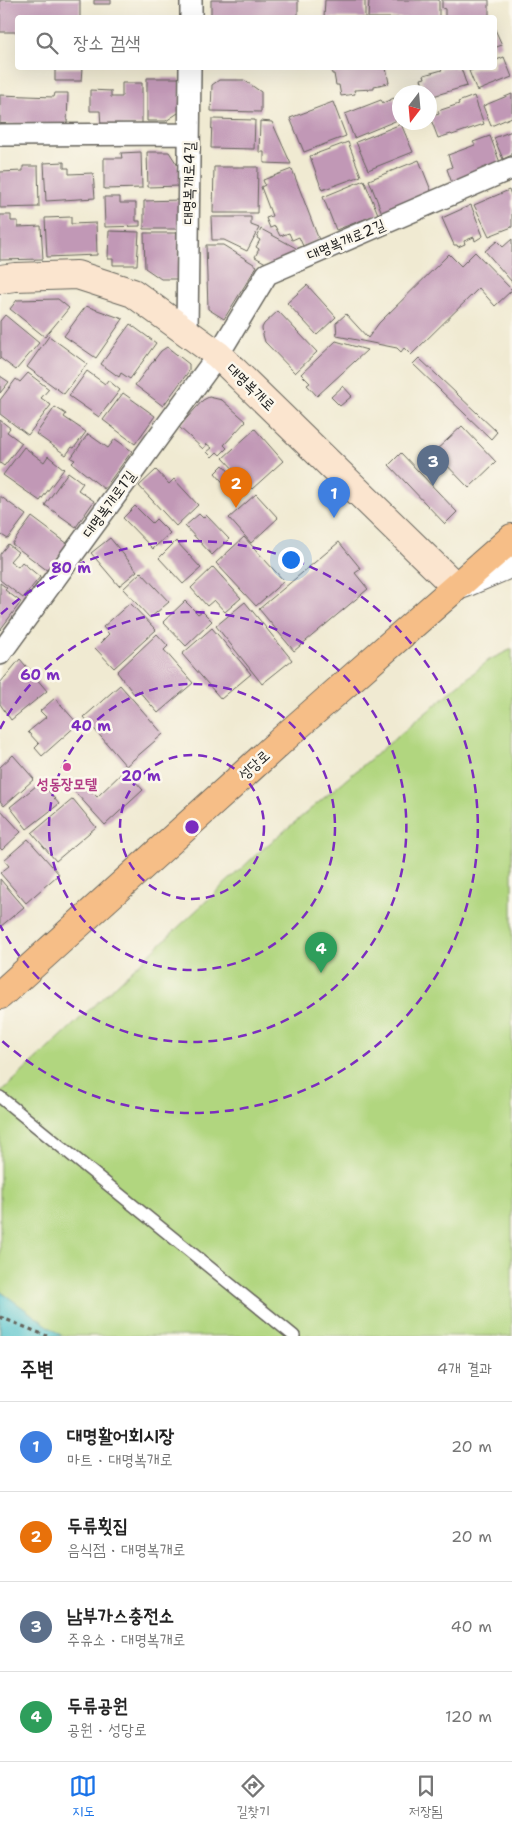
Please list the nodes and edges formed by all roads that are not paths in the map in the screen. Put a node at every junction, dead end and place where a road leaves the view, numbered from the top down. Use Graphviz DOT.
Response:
graph roads {
  1 [pos="191,0"];
  2 [pos="191,15"];
  3 [pos="190,70"];
  4 [pos="190,134"];
  5 [pos="0,135"];
  6 [pos="512,168"];
  7 [pos="0,279"];
  8 [pos="187,332"];
  9 [pos="218,355"];
  10 [pos="512,538"];
  11 [pos="512,563"];
  12 [pos="456,587"];
  13 [pos="0,654"];
  14 [pos="0,995"];
  15 [pos="0,1097"];
  16 [pos="294,1336"];
  1 -- 2 [label="street"];
  3 -- 4 [label="street"];
  4 -- 5 [label="street, 대명복개로4길"];
  4 -- 8 [label="street, 대명복개로4길"];
  6 -- 9 [label="street, 대명복개로2길"];
  7 -- 8 [label="main road, 대명복개로"];
  8 -- 9 [label="main road, 대명복개로"];
  9 -- 12 [label="main road, 대명복개로"];
  9 -- 13 [label="street, 대명복개로1길"];
  10 -- 12 [label="main road, 성당로"];
  11 -- 12 [label="street"];
  12 -- 14 [label="main road, 성당로"];
  15 -- 16 [label="lane"];
}
